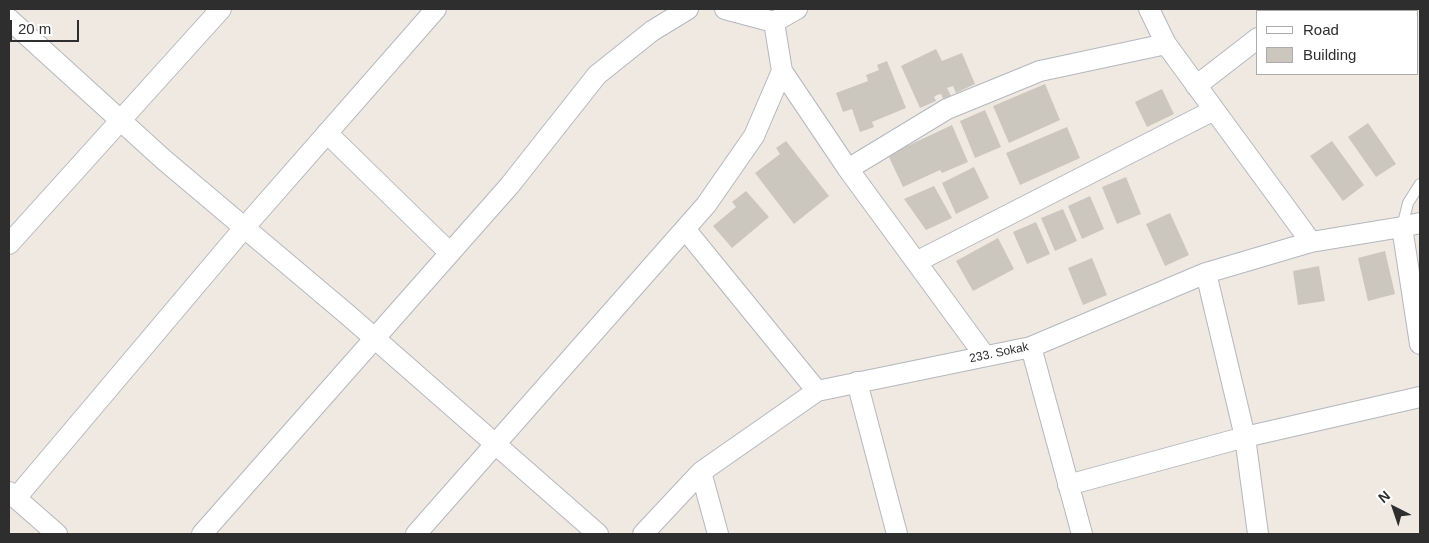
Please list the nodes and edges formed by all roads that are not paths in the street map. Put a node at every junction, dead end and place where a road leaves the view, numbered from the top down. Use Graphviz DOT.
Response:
graph roads {
  1 [pos="221,9"];
  2 [pos="436,9"];
  3 [pos="688,9"];
  4 [pos="726,9"];
  5 [pos="797,9"];
  6 [pos="1149,9"];
  7 [pos="9,19"];
  8 [pos="774,22"];
  9 [pos="1256,40"];
  10 [pos="1166,44"];
  11 [pos="782,71"];
  12 [pos="1196,86"];
  13 [pos="1214,110"];
  14 [pos="120,120"];
  15 [pos="327,133"];
  16 [pos="848,169"];
  17 [pos="1420,184"];
  18 [pos="1411,225"];
  19 [pos="244,228"];
  20 [pos="685,229"];
  21 [pos="1311,242"];
  22 [pos="9,244"];
  23 [pos="450,253"];
  24 [pos="916,262"];
  25 [pos="1206,273"];
  26 [pos="376,339"];
  27 [pos="1420,344"];
  28 [pos="1030,347"];
  29 [pos="985,356"];
  30 [pos="858,382"];
  31 [pos="817,391"];
  32 [pos="1420,397"];
  33 [pos="1245,437"];
  34 [pos="496,444"];
  35 [pos="701,472"];
  36 [pos="1068,485"];
  37 [pos="12,495"];
  38 [pos="57,534"];
  39 [pos="202,534"];
  40 [pos="416,534"];
  41 [pos="598,534"];
  42 [pos="643,534"];
  43 [pos="718,534"];
  44 [pos="897,534"];
  45 [pos="1082,534"];
  46 [pos="1258,534"];
  1 -- 14 [label="street"];
  2 -- 15 [label="street"];
  3 -- 23 [label="street"];
  4 -- 8 [label="street"];
  5 -- 8 [label="street"];
  6 -- 10 [label="street"];
  7 -- 14 [label="street"];
  8 -- 11 [label="street"];
  9 -- 12 [label="street"];
  10 -- 12 [label="street"];
  10 -- 16 [label="street"];
  11 -- 16 [label="street"];
  11 -- 20 [label="street"];
  12 -- 13 [label="street"];
  13 -- 21 [label="street"];
  13 -- 24 [label="street"];
  14 -- 19 [label="street"];
  14 -- 22 [label="street"];
  15 -- 19 [label="street"];
  15 -- 23 [label="street"];
  16 -- 24 [label="street"];
  17 -- 18 [label="lane"];
  18 -- 21 [label="street, 233. Sokak"];
  18 -- 27 [label="street"];
  19 -- 26 [label="street"];
  19 -- 37 [label="street"];
  20 -- 31 [label="street"];
  20 -- 34 [label="street"];
  21 -- 25 [label="street, 233. Sokak"];
  23 -- 26 [label="street"];
  24 -- 29 [label="street"];
  25 -- 28 [label="street, 233. Sokak"];
  25 -- 33 [label="street"];
  26 -- 34 [label="street"];
  26 -- 39 [label="street"];
  28 -- 29 [label="street, 233. Sokak"];
  28 -- 36 [label="street"];
  29 -- 30 [label="street, 233. Sokak"];
  30 -- 31 [label="street, 233. Sokak"];
  30 -- 44 [label="street"];
  31 -- 35 [label="street, 233. Sokak"];
  32 -- 33 [label="street"];
  33 -- 36 [label="street"];
  33 -- 46 [label="street"];
  34 -- 40 [label="street"];
  34 -- 41 [label="street"];
  35 -- 42 [label="street, 233. Sokak"];
  35 -- 43 [label="street"];
  36 -- 45 [label="street"];
  37 -- 38 [label="street"];
}
